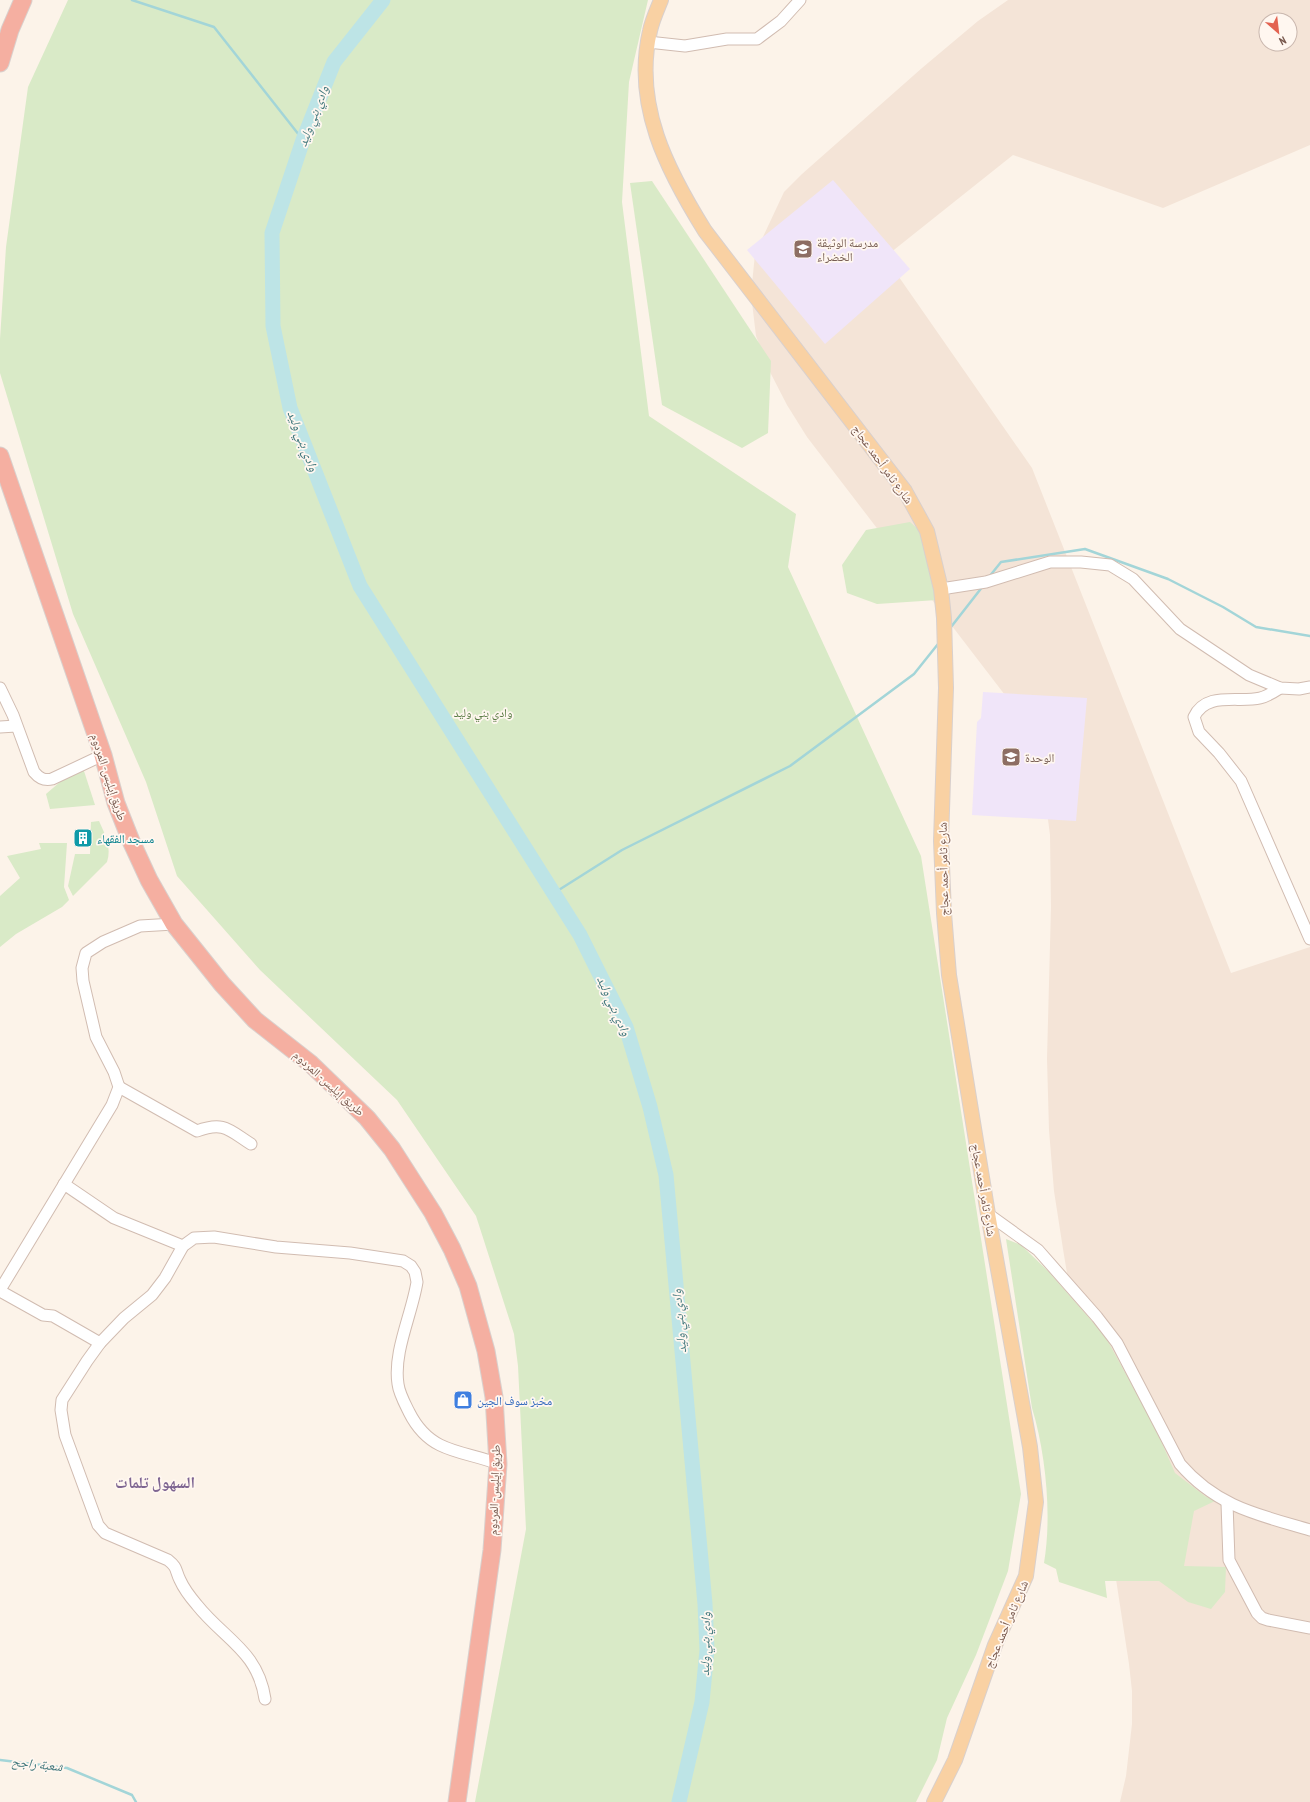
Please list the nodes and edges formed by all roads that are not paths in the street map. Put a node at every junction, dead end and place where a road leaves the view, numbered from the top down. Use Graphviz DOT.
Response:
graph roads {
  1 [pos="23,0"];
  2 [pos="661,0"];
  3 [pos="800,0"];
  4 [pos="648,42"];
  5 [pos="0,63"];
  6 [pos="0,456"];
  7 [pos="941,589"];
  8 [pos="1310,687"];
  9 [pos="0,688"];
  10 [pos="1280,688"];
  11 [pos="16,726"];
  12 [pos="0,727"];
  13 [pos="103,755"];
  14 [pos="174,924"];
  15 [pos="1310,939"];
  16 [pos="119,1087"];
  17 [pos="251,1144"];
  18 [pos="64,1184"];
  19 [pos="988,1214"];
  20 [pos="183,1246"];
  21 [pos="0,1290"];
  22 [pos="100,1343"];
  23 [pos="498,1464"];
  24 [pos="1227,1503"];
  25 [pos="1310,1530"];
  26 [pos="1310,1628"];
  27 [pos="265,1699"];
  28 [pos="457,1802"];
  29 [pos="934,1802"];
  1 -- 5 [label="highway"];
  2 -- 4 [label="main road, شارع ثامر أحمد عجاج"];
  3 -- 4 [label="street"];
  4 -- 7 [label="main road, شارع ثامر أحمد عجاج"];
  6 -- 13 [label="highway, طريق إيليس- المردوم"];
  7 -- 10 [label="street"];
  7 -- 19 [label="main road, شارع ثامر أحمد عجاج"];
  8 -- 10 [label="street"];
  9 -- 11 [label="street"];
  10 -- 15 [label="street"];
  11 -- 12 [label="street"];
  11 -- 13 [label="street"];
  13 -- 14 [label="highway, طريق إيليس- المردوم"];
  14 -- 16 [label="street"];
  14 -- 23 [label="highway, طريق إيليس- المردوم"];
  16 -- 17 [label="street"];
  16 -- 18 [label="street"];
  18 -- 20 [label="street"];
  18 -- 21 [label="street"];
  19 -- 24 [label="street"];
  19 -- 29 [label="main road, شارع ثامر أحمد عجاج"];
  20 -- 22 [label="street"];
  20 -- 23 [label="street"];
  21 -- 22 [label="street"];
  22 -- 27 [label="street"];
  23 -- 28 [label="highway, طريق إيليس- المردوم"];
  24 -- 25 [label="street"];
  24 -- 26 [label="street"];
}
